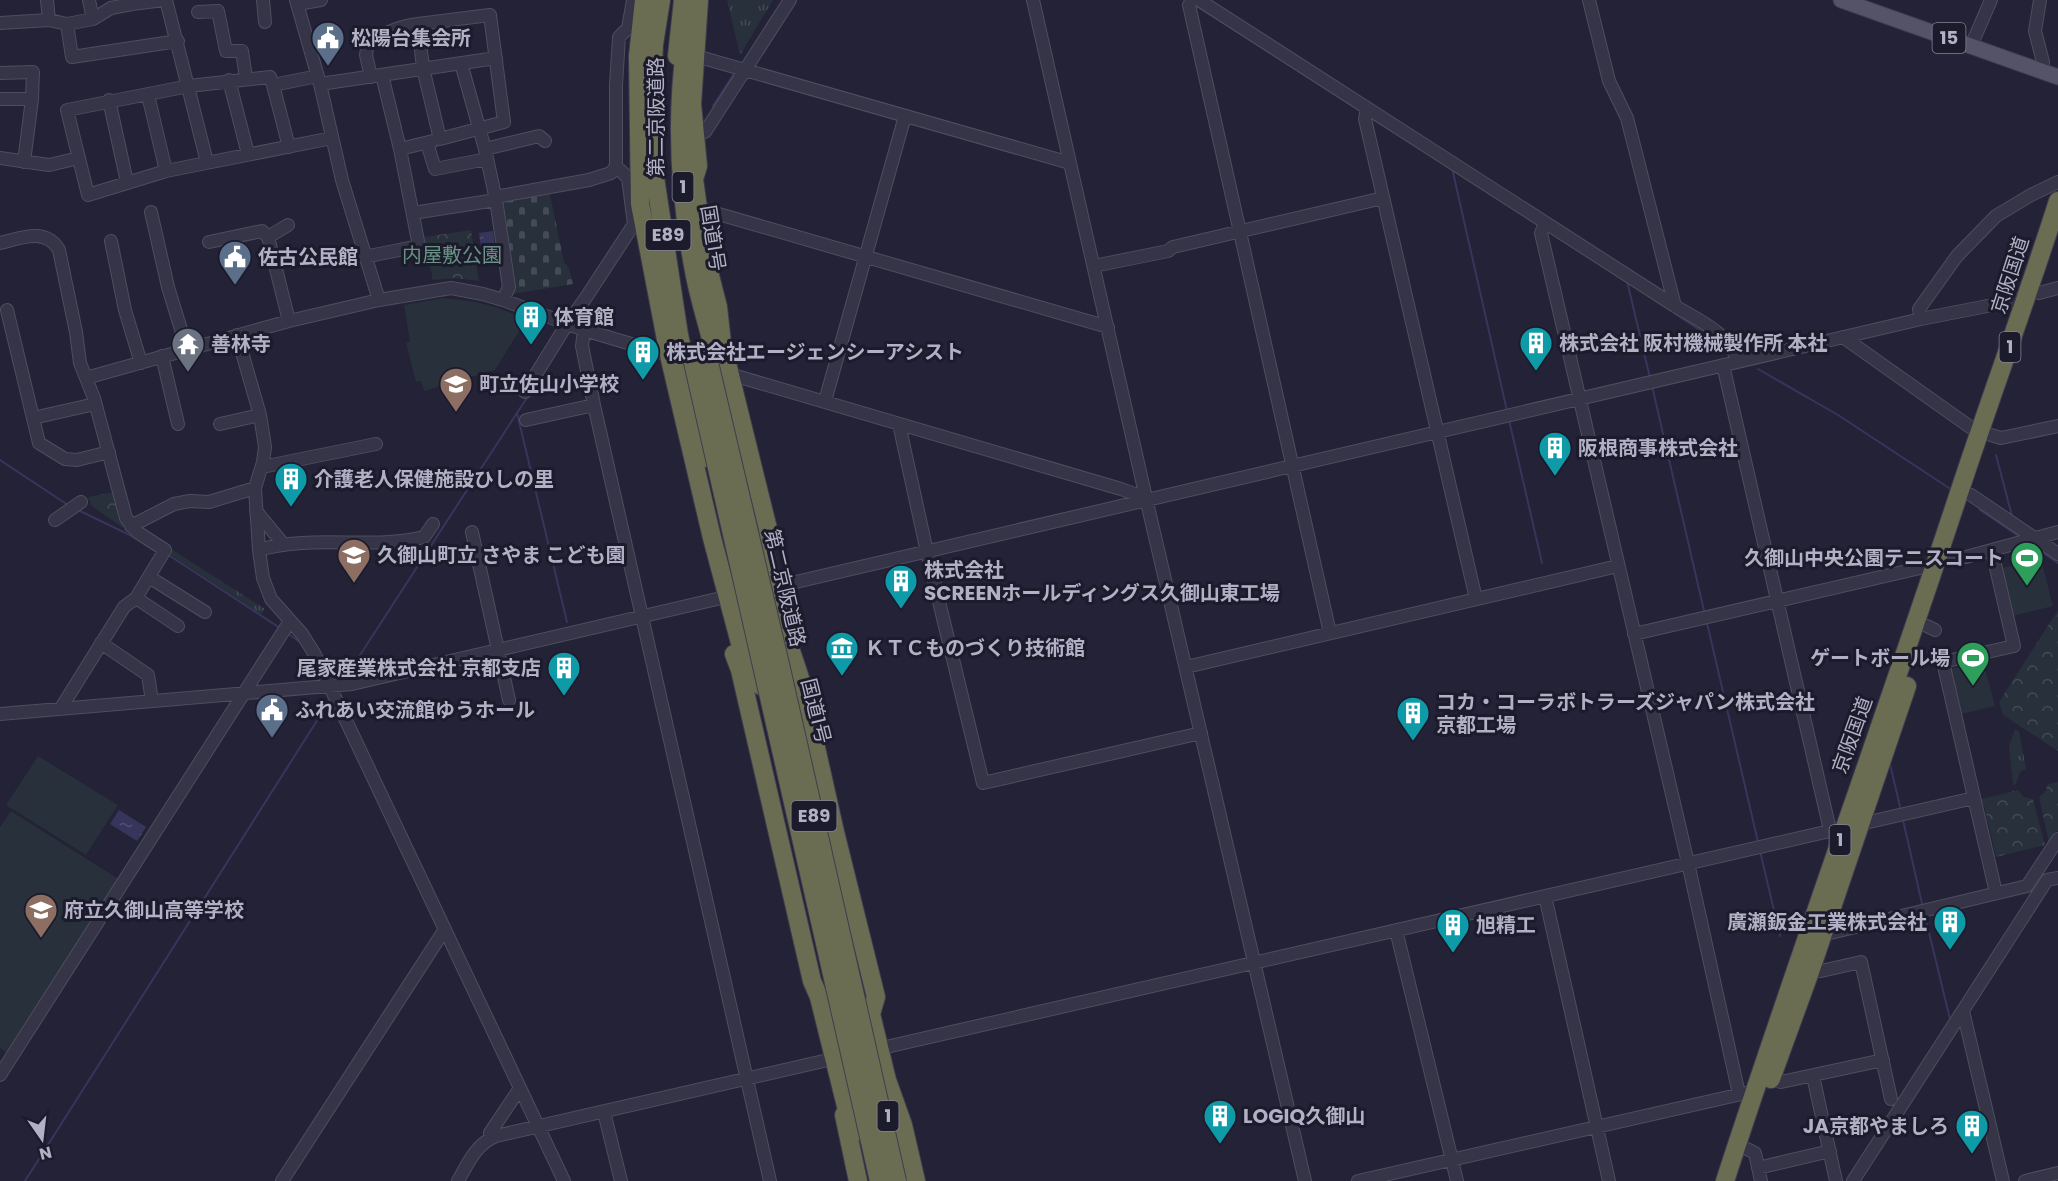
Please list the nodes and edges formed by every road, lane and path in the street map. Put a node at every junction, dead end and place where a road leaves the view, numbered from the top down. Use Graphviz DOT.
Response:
graph roads {
  1 [pos="47,0"];
  2 [pos="89,0"];
  3 [pos="165,0"];
  4 [pos="262,0"];
  5 [pos="321,0"];
  6 [pos="633,0"];
  7 [pos="645,0"];
  8 [pos="661,0"];
  9 [pos="666,0"];
  10 [pos="683,0"];
  11 [pos="692,0"];
  12 [pos="699,0"];
  13 [pos="790,0"];
  14 [pos="1033,0"];
  15 [pos="1192,0"];
  16 [pos="1199,0"];
  17 [pos="1589,0"];
  18 [pos="1841,0"];
  19 [pos="1991,0"];
  20 [pos="2040,0"];
  21 [pos="132,2"];
  22 [pos="297,2"];
  23 [pos="198,12"];
  24 [pos="93,19"];
  25 [pos="49,20"];
  26 [pos="264,22"];
  27 [pos="0,23"];
  28 [pos="67,24"];
  29 [pos="418,24"];
  30 [pos="178,41"];
  31 [pos="1971,46"];
  32 [pos="696,56"];
  33 [pos="496,58"];
  34 [pos="461,63"];
  35 [pos="423,69"];
  36 [pos="745,70"];
  37 [pos="2042,71"];
  38 [pos="0,73"];
  39 [pos="681,74"];
  40 [pos="377,76"];
  41 [pos="2058,76"];
  42 [pos="246,78"];
  43 [pos="229,80"];
  44 [pos="319,80"];
  45 [pos="273,85"];
  46 [pos="189,86"];
  47 [pos="148,95"];
  48 [pos="0,99"];
  49 [pos="32,99"];
  50 [pos="109,100"];
  51 [pos="1367,108"];
  52 [pos="905,116"];
  53 [pos="479,130"];
  54 [pos="705,132"];
  55 [pos="332,138"];
  56 [pos="440,139"];
  57 [pos="545,141"];
  58 [pos="427,143"];
  59 [pos="289,147"];
  60 [pos="400,149"];
  61 [pos="248,154"];
  62 [pos="486,154"];
  63 [pos="0,158"];
  64 [pos="79,158"];
  65 [pos="24,162"];
  66 [pos="207,162"];
  67 [pos="1070,163"];
  68 [pos="616,166"];
  69 [pos="166,171"];
  70 [pos="694,179"];
  71 [pos="127,182"];
  72 [pos="2058,182"];
  73 [pos="1383,198"];
  74 [pos="495,199"];
  75 [pos="2058,201"];
  76 [pos="698,208"];
  77 [pos="151,212"];
  78 [pos="413,213"];
  79 [pos="1545,222"];
  80 [pos="288,225"];
  81 [pos="1240,232"];
  82 [pos="268,237"];
  83 [pos="2058,238"];
  84 [pos="111,241"];
  85 [pos="663,241"];
  86 [pos="209,242"];
  87 [pos="0,243"];
  88 [pos="866,256"];
  89 [pos="364,257"];
  90 [pos="651,264"];
  91 [pos="1094,266"];
  92 [pos="695,276"];
  93 [pos="2058,288"];
  94 [pos="2033,295"];
  95 [pos="379,300"];
  96 [pos="503,300"];
  97 [pos="1996,304"];
  98 [pos="1675,306"];
  99 [pos="7,310"];
  100 [pos="1921,319"];
  101 [pos="289,321"];
  102 [pos="567,324"];
  103 [pos="2018,324"];
  104 [pos="1108,327"];
  105 [pos="584,330"];
  106 [pos="237,335"];
  107 [pos="1843,337"];
  108 [pos="723,343"];
  109 [pos="187,349"];
  110 [pos="162,356"];
  111 [pos="677,358"];
  112 [pos="1737,361"];
  113 [pos="141,363"];
  114 [pos="1723,365"];
  115 [pos="725,373"];
  116 [pos="86,378"];
  117 [pos="525,392"];
  118 [pos="1579,398"];
  119 [pos="825,401"];
  120 [pos="95,404"];
  121 [pos="594,405"];
  122 [pos="260,415"];
  123 [pos="33,418"];
  124 [pos="526,420"];
  125 [pos="178,424"];
  126 [pos="220,424"];
  127 [pos="899,424"];
  128 [pos="2058,426"];
  129 [pos="1437,431"];
  130 [pos="1986,435"];
  131 [pos="376,444"];
  132 [pos="109,452"];
  133 [pos="1293,465"];
  134 [pos="262,467"];
  135 [pos="255,488"];
  136 [pos="1146,498"];
  137 [pos="1965,498"];
  138 [pos="81,502"];
  139 [pos="750,507"];
  140 [pos="256,512"];
  141 [pos="722,517"];
  142 [pos="55,520"];
  143 [pos="433,524"];
  144 [pos="131,526"];
  145 [pos="472,532"];
  146 [pos="2058,532"];
  147 [pos="712,538"];
  148 [pos="2034,538"];
  149 [pos="764,544"];
  150 [pos="284,545"];
  151 [pos="259,550"];
  152 [pos="1992,551"];
  153 [pos="927,552"];
  154 [pos="2058,554"];
  155 [pos="1966,557"];
  156 [pos="1618,566"];
  157 [pos="1920,568"];
  158 [pos="149,577"];
  159 [pos="769,588"];
  160 [pos="734,595"];
  161 [pos="136,598"];
  162 [pos="1476,599"];
  163 [pos="1777,600"];
  164 [pos="206,612"];
  165 [pos="641,616"];
  166 [pos="290,621"];
  167 [pos="178,626"];
  168 [pos="737,633"];
  169 [pos="1330,633"];
  170 [pos="1634,634"];
  171 [pos="101,643"];
  172 [pos="791,645"];
  173 [pos="498,649"];
  174 [pos="1186,667"];
  175 [pos="782,669"];
  176 [pos="329,685"];
  177 [pos="761,686"];
  178 [pos="246,692"];
  179 [pos="509,700"];
  180 [pos="152,701"];
  181 [pos="61,708"];
  182 [pos="0,714"];
  183 [pos="1201,733"];
  184 [pos="1974,798"];
  185 [pos="1845,827"];
  186 [pos="2058,839"];
  187 [pos="1688,863"];
  188 [pos="2058,878"];
  189 [pos="1996,893"];
  190 [pos="1545,896"];
  191 [pos="445,928"];
  192 [pos="1396,930"];
  193 [pos="1822,935"];
  194 [pos="1254,963"];
  195 [pos="1811,969"];
  196 [pos="828,977"];
  197 [pos="860,987"];
  198 [pos="819,997"];
  199 [pos="1963,1011"];
  200 [pos="871,1014"];
  201 [pos="875,1049"];
  202 [pos="0,1054"];
  203 [pos="13,1055"];
  204 [pos="840,1057"];
  205 [pos="1883,1060"];
  206 [pos="0,1075"];
  207 [pos="1813,1076"];
  208 [pos="747,1080"];
  209 [pos="1771,1080"];
  210 [pos="520,1088"];
  211 [pos="1747,1092"];
  212 [pos="1891,1099"];
  213 [pos="895,1101"];
  214 [pos="846,1106"];
  215 [pos="604,1112"];
  216 [pos="538,1126"];
  217 [pos="1596,1126"];
  218 [pos="865,1132"];
  219 [pos="490,1133"];
  220 [pos="892,1135"];
  221 [pos="1747,1149"];
  222 [pos="1830,1151"];
  223 [pos="1452,1159"];
  224 [pos="1758,1168"];
  225 [pos="2058,1173"];
  226 [pos="282,1181"];
  227 [pos="458,1181"];
  228 [pos="564,1181"];
  229 [pos="621,1181"];
  230 [pos="770,1181"];
  231 [pos="858,1181"];
  232 [pos="877,1181"];
  233 [pos="897,1181"];
  234 [pos="904,1181"];
  235 [pos="916,1181"];
  236 [pos="1305,1181"];
  237 [pos="1358,1181"];
  238 [pos="1457,1181"];
  239 [pos="1609,1181"];
  240 [pos="1725,1181"];
  241 [pos="1736,1181"];
  242 [pos="1761,1181"];
  243 [pos="1836,1181"];
  244 [pos="1853,1181"];
  245 [pos="2003,1181"];
  246 [pos="2025,1181"];
  1 -- 25 [label="street"];
  2 -- 24 [label="street"];
  3 -- 21 [label="street"];
  3 -- 30 [label="street"];
  4 -- 26 [label="street"];
  5 -- 22 [label="street"];
  6 -- 68 [label="street"];
  7 -- 90 [label="highway"];
  8 -- 85 [label="highway, 1"];
  9 -- 232 [label="highway, 第二京阪道路 / E89, bridge"];
  10 -- 233 [label="highway, 第二京阪道路 / E89, bridge"];
  11 -- 39 [label="highway, 国道1号 / 1"];
  12 -- 32 [label="highway"];
  13 -- 36 [label="street"];
  14 -- 67 [label="street"];
  15 -- 81 [label="street"];
  16 -- 51 [label="street"];
  17 -- 98 [label="street"];
  18 -- 31 [label="main road, 15"];
  19 -- 31 [label="street"];
  20 -- 37 [label="street"];
  21 -- 24 [label="street"];
  22 -- 44 [label="street"];
  23 -- 42 [label="street"];
  24 -- 28 [label="street"];
  25 -- 27 [label="street"];
  25 -- 28 [label="street"];
  28 -- 30 [label="street"];
  29 -- 33 [label="street"];
  29 -- 35 [label="street"];
  29 -- 40 [label="street"];
  30 -- 46 [label="street"];
  31 -- 37 [label="main road, 15"];
  32 -- 36 [label="street"];
  32 -- 70 [label="highway"];
  33 -- 34 [label="street"];
  33 -- 53 [label="street"];
  34 -- 35 [label="street"];
  34 -- 53 [label="street"];
  35 -- 40 [label="street"];
  35 -- 56 [label="street"];
  36 -- 52 [label="street"];
  36 -- 54 [label="street"];
  37 -- 41 [label="main road, 15"];
  38 -- 49 [label="street"];
  39 -- 70 [label="highway"];
  39 -- 92 [label="highway, 国道1号 / 1"];
  40 -- 44 [label="street"];
  40 -- 60 [label="street"];
  42 -- 43 [label="street"];
  42 -- 45 [label="street"];
  43 -- 46 [label="street"];
  43 -- 61 [label="street"];
  44 -- 45 [label="street"];
  44 -- 55 [label="street"];
  45 -- 59 [label="street"];
  46 -- 47 [label="street"];
  46 -- 66 [label="street"];
  47 -- 50 [label="street"];
  47 -- 69 [label="street"];
  48 -- 49 [label="street"];
  49 -- 65 [label="street"];
  50 -- 64 [label="street"];
  50 -- 71 [label="street"];
  51 -- 73 [label="street"];
  51 -- 79 [label="street"];
  52 -- 67 [label="street"];
  52 -- 88 [label="street"];
  53 -- 56 [label="street"];
  53 -- 62 [label="street"];
  55 -- 59 [label="street"];
  55 -- 89 [label="street"];
  56 -- 58 [label="street"];
  57 -- 62 [label="street"];
  58 -- 60 [label="street"];
  58 -- 62 [label="street"];
  59 -- 61 [label="street"];
  60 -- 78 [label="street"];
  61 -- 66 [label="street"];
  62 -- 74 [label="street"];
  63 -- 65 [label="street"];
  64 -- 65 [label="street"];
  64 -- 71 [label="street"];
  66 -- 69 [label="street"];
  67 -- 91 [label="street"];
  68 -- 74 [label="street"];
  68 -- 102 [label="street"];
  69 -- 71 [label="street"];
  70 -- 76 [label="highway"];
  72 -- 100 [label="street"];
  73 -- 81 [label="street"];
  73 -- 129 [label="street"];
  74 -- 78 [label="street"];
  74 -- 96 [label="street"];
  75 -- 94 [label="highway, 京阪国道 / 1"];
  76 -- 88 [label="street"];
  76 -- 108 [label="highway"];
  77 -- 109 [label="street"];
  78 -- 89 [label="street"];
  79 -- 98 [label="street"];
  79 -- 118 [label="street"];
  80 -- 82 [label="street"];
  81 -- 91 [label="street"];
  81 -- 133 [label="street"];
  82 -- 86 [label="street"];
  82 -- 101 [label="street"];
  83 -- 94 [label="highway, 京阪国道 / 1"];
  84 -- 113 [label="street"];
  85 -- 90 [label="highway"];
  85 -- 111 [label="highway, 1"];
  87 -- 116 [label="street"];
  88 -- 104 [label="street"];
  88 -- 119 [label="street"];
  89 -- 95 [label="street"];
  90 -- 111 [label="highway"];
  91 -- 104 [label="street"];
  92 -- 108 [label="highway"];
  92 -- 115 [label="highway, 国道1号 / 1"];
  93 -- 94 [label="street"];
  94 -- 97 [label="street"];
  94 -- 103 [label="highway, 京阪国道 / 1"];
  94 -- 130 [label="highway, 京阪国道 / 1"];
  95 -- 96 [label="street"];
  95 -- 101 [label="street"];
  96 -- 102 [label="street"];
  97 -- 100 [label="street"];
  97 -- 103 [label="street"];
  98 -- 112 [label="street"];
  99 -- 123 [label="street"];
  100 -- 107 [label="street"];
  101 -- 106 [label="street"];
  102 -- 105 [label="street"];
  102 -- 117 [label="street"];
  103 -- 130 [label="highway, 京阪国道 / 1"];
  104 -- 136 [label="street"];
  105 -- 111 [label="street"];
  105 -- 121 [label="street"];
  106 -- 109 [label="street"];
  106 -- 122 [label="street"];
  107 -- 112 [label="street"];
  107 -- 130 [label="street"];
  108 -- 115 [label="highway"];
  109 -- 110 [label="street"];
  110 -- 113 [label="street"];
  110 -- 125 [label="street"];
  111 -- 115 [label="street"];
  111 -- 141 [label="highway, 1"];
  111 -- 147 [label="highway"];
  112 -- 114 [label="street"];
  113 -- 116 [label="street"];
  114 -- 118 [label="street"];
  114 -- 163 [label="street"];
  115 -- 119 [label="street"];
  115 -- 139 [label="highway, 国道1号 / 1"];
  115 -- 149 [label="highway"];
  116 -- 120 [label="street"];
  118 -- 129 [label="street"];
  118 -- 156 [label="street"];
  119 -- 127 [label="street"];
  120 -- 123 [label="street"];
  120 -- 132 [label="street"];
  121 -- 124 [label="street"];
  121 -- 165 [label="street"];
  122 -- 126 [label="street"];
  122 -- 134 [label="street"];
  123 -- 132 [label="street"];
  127 -- 136 [label="street"];
  127 -- 153 [label="street"];
  128 -- 130 [label="street"];
  129 -- 133 [label="street"];
  129 -- 162 [label="street"];
  130 -- 137 [label="highway, 京阪国道 / 1"];
  131 -- 134 [label="street"];
  132 -- 144 [label="street"];
  133 -- 136 [label="street"];
  133 -- 169 [label="street"];
  134 -- 135 [label="street"];
  135 -- 140 [label="street"];
  135 -- 144 [label="street"];
  136 -- 153 [label="street"];
  136 -- 174 [label="street"];
  137 -- 148 [label="street"];
  137 -- 185 [label="highway, 京阪国道 / 1"];
  137 -- 185 [label="highway, 京阪国道 / 1"];
  138 -- 142 [label="street"];
  139 -- 149 [label="highway"];
  139 -- 159 [label="highway, 国道1号 / 1"];
  140 -- 150 [label="street"];
  140 -- 151 [label="street"];
  141 -- 147 [label="highway"];
  141 -- 160 [label="highway, 1"];
  143 -- 150 [label="street"];
  144 -- 158 [label="street"];
  145 -- 173 [label="street"];
  146 -- 148 [label="street"];
  147 -- 160 [label="highway"];
  148 -- 152 [label="street"];
  148 -- 154 [label="street"];
  149 -- 159 [label="highway"];
  150 -- 151 [label="street"];
  151 -- 166 [label="street"];
  152 -- 155 [label="street"];
  152 -- 184 [label="street"];
  153 -- 159 [label="street"];
  153 -- 183 [label="street"];
  156 -- 162 [label="street"];
  156 -- 170 [label="street"];
  157 -- 163 [label="street"];
  158 -- 161 [label="street"];
  158 -- 164 [label="street"];
  159 -- 160 [label="street"];
  159 -- 172 [label="highway"];
  159 -- 175 [label="highway, 国道1号 / 1"];
  160 -- 165 [label="street"];
  160 -- 168 [label="highway"];
  160 -- 177 [label="highway, 1"];
  161 -- 167 [label="street"];
  161 -- 171 [label="street"];
  162 -- 169 [label="street"];
  163 -- 170 [label="street"];
  163 -- 185 [label="street"];
  165 -- 173 [label="street"];
  165 -- 208 [label="street"];
  166 -- 176 [label="street"];
  166 -- 178 [label="street"];
  168 -- 177 [label="highway"];
  168 -- 198 [label="highway"];
  169 -- 174 [label="street"];
  170 -- 187 [label="street"];
  171 -- 180 [label="street"];
  171 -- 181 [label="street"];
  172 -- 175 [label="highway"];
  172 -- 200 [label="highway"];
  173 -- 176 [label="street"];
  173 -- 179 [label="street"];
  174 -- 183 [label="street"];
  175 -- 197 [label="highway, 国道1号 / 1"];
  176 -- 178 [label="street"];
  176 -- 191 [label="street"];
  177 -- 196 [label="highway, 1"];
  178 -- 180 [label="street"];
  178 -- 203 [label="street"];
  180 -- 181 [label="street"];
  181 -- 182 [label="street"];
  183 -- 194 [label="street"];
  184 -- 185 [label="street"];
  184 -- 189 [label="street"];
  185 -- 187 [label="street"];
  185 -- 193 [label="highway, 京阪国道 / 1"];
  185 -- 211 [label="highway, 京阪国道 / 1"];
  186 -- 189 [label="street"];
  187 -- 190 [label="street"];
  187 -- 211 [label="street"];
  188 -- 199 [label="street"];
  189 -- 193 [label="street"];
  190 -- 192 [label="street"];
  190 -- 217 [label="street"];
  191 -- 210 [label="street"];
  191 -- 226 [label="street"];
  192 -- 194 [label="street"];
  192 -- 223 [label="street"];
  193 -- 195 [label="highway, 京阪国道 / 1"];
  194 -- 201 [label="street"];
  194 -- 236 [label="street"];
  195 -- 205 [label="street"];
  195 -- 209 [label="highway, 京阪国道 / 1"];
  196 -- 198 [label="highway"];
  196 -- 204 [label="highway, 1"];
  197 -- 200 [label="highway"];
  197 -- 201 [label="highway, 国道1号 / 1"];
  198 -- 204 [label="highway"];
  199 -- 244 [label="street"];
  199 -- 245 [label="street"];
  200 -- 201 [label="highway"];
  201 -- 204 [label="street"];
  201 -- 213 [label="highway"];
  201 -- 220 [label="highway, 国道1号 / 1"];
  202 -- 203 [label="street"];
  203 -- 206 [label="street"];
  204 -- 208 [label="street"];
  204 -- 214 [label="highway"];
  204 -- 218 [label="highway, 1"];
  205 -- 207 [label="street"];
  205 -- 212 [label="street"];
  207 -- 209 [label="street"];
  207 -- 222 [label="street"];
  208 -- 215 [label="street"];
  208 -- 230 [label="street"];
  209 -- 221 [label="highway, 京阪国道 / 1"];
  210 -- 216 [label="street"];
  210 -- 219 [label="street"];
  211 -- 217 [label="street"];
  211 -- 240 [label="highway, 京阪国道 / 1"];
  213 -- 220 [label="highway"];
  213 -- 235 [label="highway"];
  214 -- 218 [label="highway"];
  214 -- 231 [label="highway"];
  215 -- 216 [label="street"];
  215 -- 229 [label="street"];
  216 -- 227 [label="street"];
  216 -- 228 [label="street"];
  217 -- 223 [label="street"];
  217 -- 239 [label="street"];
  218 -- 232 [label="highway, 1"];
  220 -- 234 [label="highway, 国道1号 / 1"];
  221 -- 224 [label="street"];
  221 -- 241 [label="highway, 京阪国道 / 1"];
  222 -- 224 [label="street"];
  222 -- 243 [label="street"];
  223 -- 237 [label="street"];
  223 -- 238 [label="street"];
  224 -- 242 [label="street"];
  225 -- 246 [label="street"];
}
